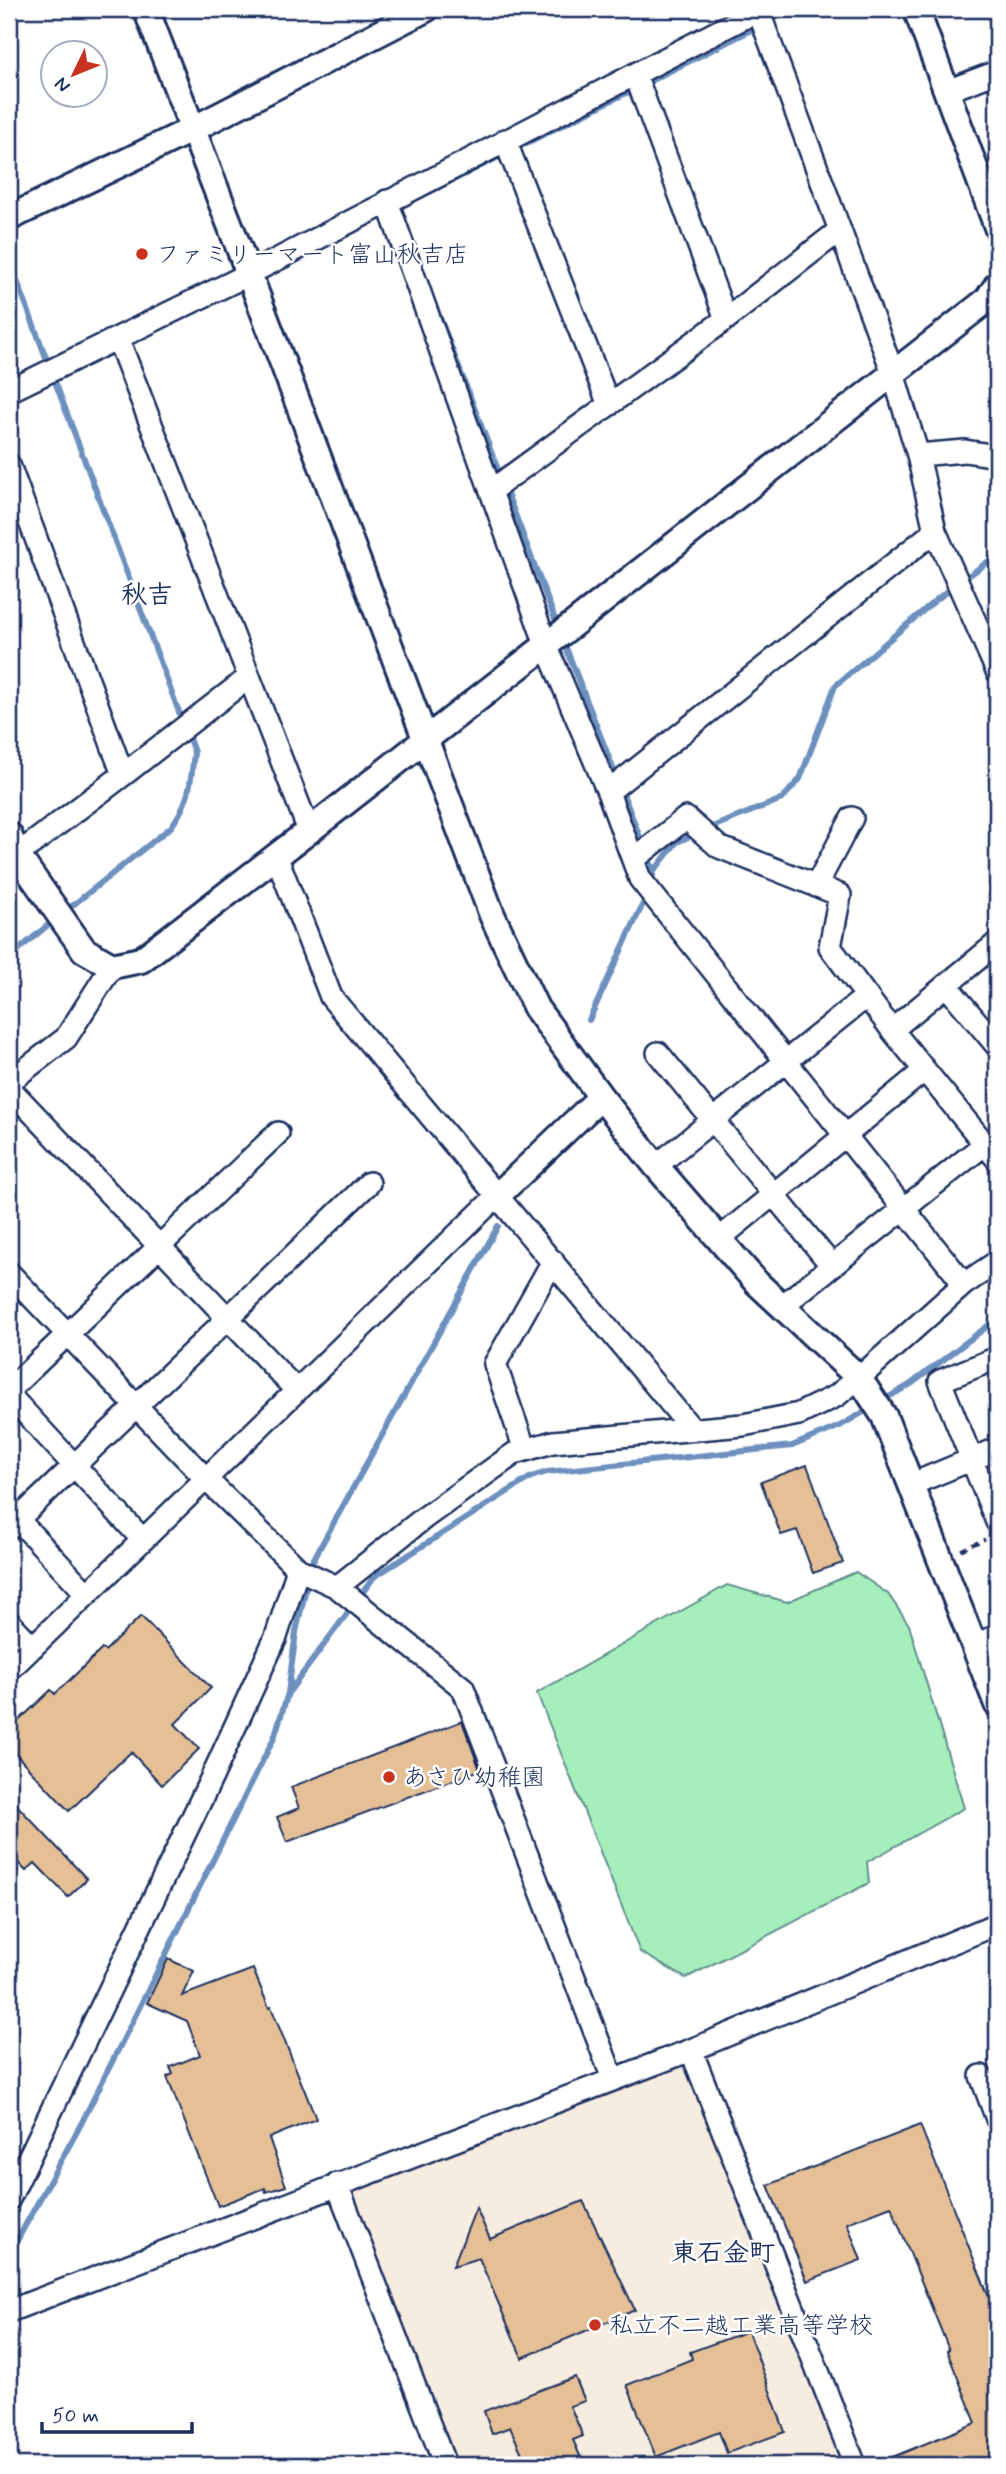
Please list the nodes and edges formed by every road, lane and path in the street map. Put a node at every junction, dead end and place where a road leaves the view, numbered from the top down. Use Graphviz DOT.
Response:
graph roads {
  1 [pos="146,9"];
  2 [pos="426,9"];
  3 [pos="916,9"];
  4 [pos="760,10"];
  5 [pos="997,72"];
  6 [pos="635,74"];
  7 [pos="947,91"];
  8 [pos="193,129"];
  9 [pos="505,140"];
  10 [pos="387,201"];
  11 [pos="9,218"];
  12 [pos="997,227"];
  13 [pos="840,230"];
  14 [pos="249,274"];
  15 [pos="997,285"];
  16 [pos="726,319"];
  17 [pos="117,339"];
  18 [pos="893,373"];
  19 [pos="9,391"];
  20 [pos="609,405"];
  21 [pos="918,456"];
  22 [pos="997,456"];
  23 [pos="9,465"];
  24 [pos="492,490"];
  25 [pos="935,531"];
  26 [pos="547,645"];
  27 [pos="997,671"];
  28 [pos="248,678"];
  29 [pos="424,741"];
  30 [pos="123,775"];
  31 [pos="608,792"];
  32 [pos="852,818"];
  33 [pos="309,831"];
  34 [pos="12,850"];
  35 [pos="276,855"];
  36 [pos="634,860"];
  37 [pos="816,886"];
  38 [pos="997,943"];
  39 [pos="112,966"];
  40 [pos="946,985"];
  41 [pos="867,996"];
  42 [pos="892,1030"];
  43 [pos="997,1046"];
  44 [pos="658,1053"];
  45 [pos="786,1062"];
  46 [pos="925,1070"];
  47 [pos="9,1082"];
  48 [pos="9,1088"];
  49 [pos="601,1097"];
  50 [pos="713,1120"];
  51 [pos="278,1133"];
  52 [pos="845,1135"];
  53 [pos="991,1151"];
  54 [pos="656,1166"];
  55 [pos="369,1183"];
  56 [pos="773,1194"];
  57 [pos="497,1196"];
  58 [pos="903,1208"];
  59 [pos="719,1239"];
  60 [pos="159,1246"];
  61 [pos="553,1261"];
  62 [pos="997,1262"];
  63 [pos="832,1266"];
  64 [pos="9,1273"];
  65 [pos="964,1284"];
  66 [pos="782,1306"];
  67 [pos="228,1318"];
  68 [pos="67,1334"];
  69 [pos="997,1358"];
  70 [pos="859,1378"];
  71 [pos="9,1390"];
  72 [pos="297,1391"];
  73 [pos="9,1395"];
  74 [pos="136,1406"];
  75 [pos="691,1428"];
  76 [pos="997,1449"];
  77 [pos="525,1450"];
  78 [pos="973,1459"];
  79 [pos="74,1466"];
  80 [pos="206,1479"];
  81 [pos="910,1486"];
  82 [pos="12,1519"];
  83 [pos="992,1530"];
  84 [pos="143,1540"];
  85 [pos="939,1559"];
  86 [pos="298,1569"];
  87 [pos="337,1587"];
  88 [pos="87,1594"];
  89 [pos="9,1622"];
  90 [pos="997,1636"];
  91 [pos="974,1645"];
  92 [pos="33,1647"];
  93 [pos="9,1670"];
  94 [pos="997,1704"];
  95 [pos="997,1924"];
  96 [pos="691,2050"];
  97 [pos="981,2076"];
  98 [pos="613,2079"];
  99 [pos="997,2119"];
  100 [pos="337,2184"];
  101 [pos="9,2199"];
  102 [pos="9,2311"];
  103 [pos="445,2465"];
  104 [pos="855,2465"];
  1 -- 8 [label="street"];
  2 -- 8 [label="street"];
  3 -- 7 [label="street"];
  4 -- 6 [label="street"];
  4 -- 13 [label="street"];
  5 -- 7 [label="street"];
  6 -- 9 [label="street"];
  6 -- 16 [label="street"];
  7 -- 12 [label="street"];
  8 -- 11 [label="street"];
  8 -- 14 [label="street"];
  9 -- 10 [label="street"];
  9 -- 20 [label="street"];
  10 -- 14 [label="street"];
  10 -- 24 [label="street"];
  13 -- 16 [label="street"];
  13 -- 18 [label="street"];
  14 -- 17 [label="street"];
  14 -- 29 [label="street"];
  15 -- 18 [label="street"];
  16 -- 20 [label="street"];
  17 -- 19 [label="street"];
  17 -- 28 [label="street"];
  18 -- 21 [label="street"];
  18 -- 26 [label="street"];
  20 -- 24 [label="street"];
  21 -- 22 [label="street"];
  21 -- 25 [label="street"];
  23 -- 30 [label="street"];
  24 -- 26 [label="street"];
  25 -- 27 [label="street"];
  25 -- 31 [label="street"];
  26 -- 29 [label="street"];
  26 -- 31 [label="street"];
  28 -- 30 [label="street"];
  28 -- 33 [label="street"];
  29 -- 33 [label="street"];
  29 -- 49 [label="street"];
  30 -- 34 [label="street"];
  31 -- 36 [label="street"];
  32 -- 37 [label="street"];
  33 -- 35 [label="street"];
  34 -- 39 [label="street"];
  35 -- 39 [label="street"];
  35 -- 57 [label="street"];
  36 -- 37 [label="street"];
  36 -- 45 [label="street"];
  37 -- 41 [label="street"];
  38 -- 40 [label="street"];
  39 -- 47 [label="street"];
  40 -- 42 [label="street"];
  40 -- 43 [label="street"];
  41 -- 42 [label="street"];
  41 -- 45 [label="street"];
  42 -- 46 [label="street"];
  44 -- 50 [label="street"];
  45 -- 50 [label="street"];
  45 -- 52 [label="street"];
  46 -- 52 [label="street"];
  46 -- 53 [label="street"];
  48 -- 60 [label="street"];
  49 -- 54 [label="street"];
  49 -- 57 [label="street"];
  50 -- 54 [label="street"];
  50 -- 56 [label="street"];
  51 -- 60 [label="street"];
  52 -- 56 [label="street"];
  52 -- 58 [label="street"];
  53 -- 58 [label="street"];
  54 -- 59 [label="street"];
  55 -- 67 [label="street"];
  56 -- 59 [label="street"];
  56 -- 63 [label="street"];
  57 -- 61 [label="street"];
  57 -- 72 [label="street"];
  58 -- 63 [label="street"];
  58 -- 65 [label="street"];
  59 -- 66 [label="street"];
  60 -- 67 [label="street"];
  60 -- 68 [label="street"];
  61 -- 75 [label="street"];
  61 -- 77 [label="street"];
  62 -- 65 [label="street"];
  63 -- 66 [label="street"];
  64 -- 68 [label="street"];
  65 -- 70 [label="street"];
  66 -- 70 [label="street"];
  67 -- 72 [label="street"];
  67 -- 74 [label="street"];
  68 -- 71 [label="street"];
  68 -- 74 [label="street"];
  69 -- 78 [label="street"];
  70 -- 75 [label="street"];
  70 -- 81 [label="street"];
  72 -- 80 [label="street"];
  73 -- 79 [label="street"];
  74 -- 79 [label="street"];
  74 -- 80 [label="street"];
  75 -- 77 [label="street"];
  76 -- 78 [label="street"];
  77 -- 87 [label="street"];
  78 -- 81 [label="street"];
  78 -- 83 [label="street"];
  79 -- 82 [label="street"];
  79 -- 84 [label="street"];
  80 -- 84 [label="street"];
  80 -- 86 [label="street"];
  81 -- 85 [label="street"];
  82 -- 88 [label="street"];
  83 -- 85 [label="path"];
  84 -- 88 [label="street"];
  85 -- 91 [label="street"];
  86 -- 87 [label="street"];
  86 -- 101 [label="street"];
  87 -- 98 [label="street"];
  88 -- 92 [label="street"];
  89 -- 92 [label="street"];
  90 -- 91 [label="street"];
  91 -- 94 [label="street"];
  92 -- 93 [label="street"];
  95 -- 96 [label="street"];
  96 -- 98 [label="street"];
  96 -- 104 [label="street"];
  97 -- 99 [label="street"];
  98 -- 100 [label="street"];
  100 -- 102 [label="street"];
  100 -- 103 [label="street"];
}
